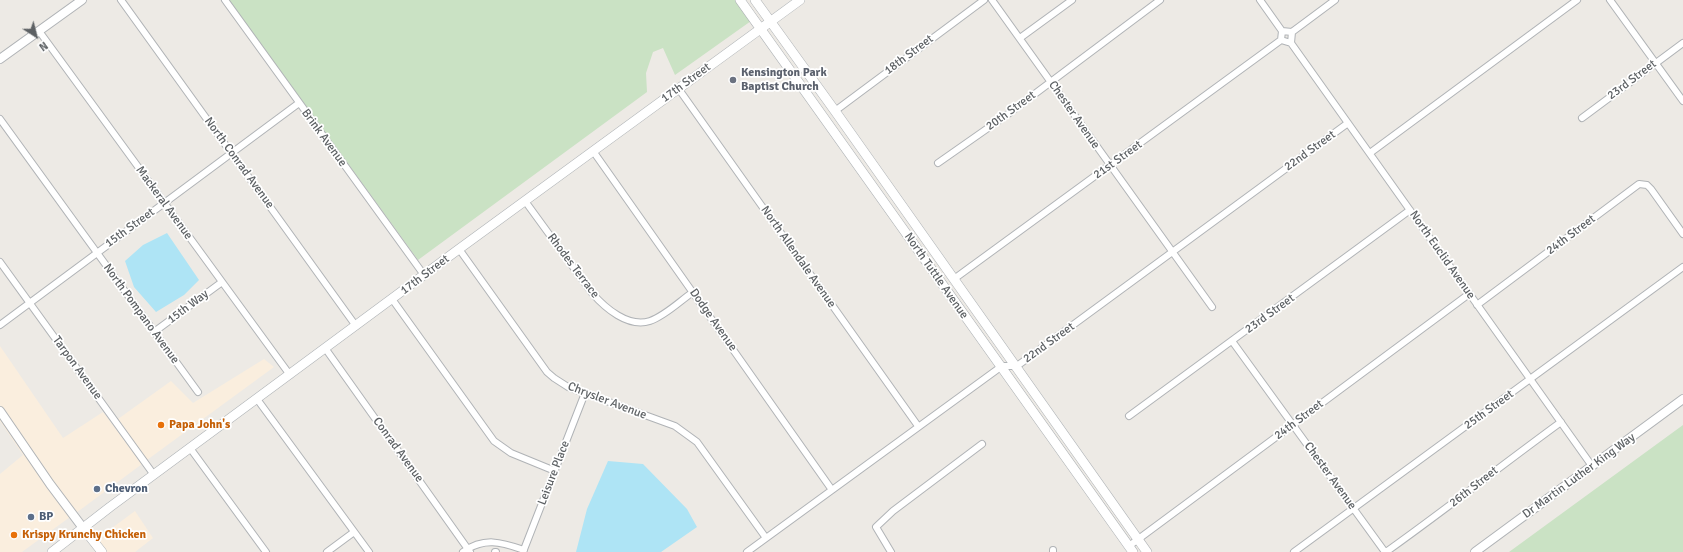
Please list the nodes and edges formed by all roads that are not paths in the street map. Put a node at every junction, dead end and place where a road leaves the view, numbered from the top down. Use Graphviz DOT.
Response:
graph roads {
  1 [pos="82,0"];
  2 [pos="121,0"];
  3 [pos="225,0"];
  4 [pos="740,0"];
  5 [pos="755,0"];
  6 [pos="800,0"];
  7 [pos="984,0"];
  8 [pos="992,0"];
  9 [pos="1072,0"];
  10 [pos="1160,0"];
  11 [pos="1260,0"];
  12 [pos="1335,0"];
  13 [pos="1577,0"];
  14 [pos="1610,0"];
  15 [pos="771,22"];
  16 [pos="761,29"];
  17 [pos="39,31"];
  18 [pos="1282,31"];
  19 [pos="1292,32"];
  20 [pos="1020,38"];
  21 [pos="1281,40"];
  22 [pos="1683,42"];
  23 [pos="1291,43"];
  24 [pos="0,60"];
  25 [pos="1656,63"];
  26 [pos="1051,81"];
  27 [pos="678,88"];
  28 [pos="1683,101"];
  29 [pos="299,103"];
  30 [pos="835,110"];
  31 [pos="1582,118"];
  32 [pos="0,119"];
  33 [pos="1348,123"];
  34 [pos="593,151"];
  35 [pos="232,153"];
  36 [pos="1370,153"];
  37 [pos="938,163"];
  38 [pos="1110,165"];
  39 [pos="525,201"];
  40 [pos="165,203"];
  41 [pos="1410,210"];
  42 [pos="1683,234"];
  43 [pos="459,249"];
  44 [pos="97,252"];
  45 [pos="1172,252"];
  46 [pos="0,262"];
  47 [pos="1683,267"];
  48 [pos="424,275"];
  49 [pos="954,279"];
  50 [pos="222,282"];
  51 [pos="693,292"];
  52 [pos="1469,294"];
  53 [pos="392,300"];
  54 [pos="29,302"];
  55 [pos="1477,305"];
  56 [pos="1212,307"];
  57 [pos="0,325"];
  58 [pos="356,326"];
  59 [pos="154,332"];
  60 [pos="1232,341"];
  61 [pos="325,348"];
  62 [pos="1002,366"];
  63 [pos="1017,366"];
  64 [pos="290,374"];
  65 [pos="1530,379"];
  66 [pos="198,392"];
  67 [pos="585,393"];
  68 [pos="257,399"];
  69 [pos="1683,399"];
  70 [pos="0,411"];
  71 [pos="1129,416"];
  72 [pos="1561,422"];
  73 [pos="1293,425"];
  74 [pos="918,426"];
  75 [pos="982,444"];
  76 [pos="190,448"];
  77 [pos="1592,466"];
  78 [pos="555,471"];
  79 [pos="154,475"];
  80 [pos="832,490"];
  81 [pos="1354,509"];
  82 [pos="83,528"];
  83 [pos="354,532"];
  84 [pos="766,538"];
  85 [pos="1138,540"];
  86 [pos="1131,549"];
  87 [pos="467,551"];
  88 [pos="523,551"];
  89 [pos="52,552"];
  90 [pos="102,552"];
  91 [pos="266,552"];
  92 [pos="327,552"];
  93 [pos="369,552"];
  94 [pos="747,552"];
  95 [pos="891,552"];
  96 [pos="1147,552"];
  97 [pos="1294,552"];
  98 [pos="1385,552"];
  99 [pos="1475,552"];
  1 -- 17 [label="street"];
  2 -- 35 [label="street, North Conrad Avenue"];
  3 -- 29 [label="street, Brink Avenue"];
  4 -- 16 [label="main road, North Tuttle Avenue"];
  5 -- 15 [label="main road, North Tuttle Avenue"];
  6 -- 15 [label="main road, 17th Street"];
  7 -- 30 [label="street, 18th Street"];
  8 -- 20 [label="street, Chester Avenue"];
  9 -- 20 [label="street"];
  10 -- 26 [label="street, 20th Street"];
  11 -- 18 [label="street"];
  12 -- 19 [label="street"];
  13 -- 36 [label="street"];
  14 -- 25 [label="street"];
  15 -- 16 [label="main road, 17th Street"];
  15 -- 30 [label="main road, North Tuttle Avenue"];
  16 -- 27 [label="main road, 17th Street"];
  16 -- 62 [label="main road, North Tuttle Avenue"];
  17 -- 24 [label="street"];
  17 -- 40 [label="street, Mackeral Avenue"];
  18 -- 19 [label="street"];
  18 -- 21 [label="street"];
  19 -- 23 [label="street"];
  20 -- 26 [label="street, Chester Avenue"];
  21 -- 23 [label="street"];
  21 -- 38 [label="street, 21st Street"];
  22 -- 25 [label="street, 23rd Street"];
  23 -- 33 [label="street, North Euclid Avenue"];
  25 -- 28 [label="street"];
  25 -- 31 [label="street, 23rd Street"];
  26 -- 37 [label="street, 20th Street"];
  26 -- 38 [label="street, Chester Avenue"];
  27 -- 34 [label="main road, 17th Street"];
  27 -- 74 [label="street, North Allendale Avenue"];
  29 -- 35 [label="street, 15th Street"];
  29 -- 48 [label="street, Brink Avenue"];
  30 -- 49 [label="main road, North Tuttle Avenue"];
  32 -- 44 [label="street, North Pompano Avenue"];
  33 -- 36 [label="street, North Euclid Avenue"];
  33 -- 45 [label="street, 22nd Street"];
  34 -- 39 [label="main road, 17th Street"];
  34 -- 51 [label="street, Dodge Avenue"];
  35 -- 40 [label="street, 15th Street"];
  35 -- 58 [label="street, North Conrad Avenue"];
  36 -- 41 [label="street, North Euclid Avenue"];
  38 -- 45 [label="street, Chester Avenue"];
  38 -- 49 [label="street, 21st Street"];
  39 -- 43 [label="main road, 17th Street"];
  39 -- 51 [label="street, Rhodes Terrace"];
  40 -- 44 [label="street, 15th Street"];
  40 -- 50 [label="street, Mackeral Avenue"];
  41 -- 52 [label="street, North Euclid Avenue"];
  41 -- 60 [label="street, 23rd Street"];
  42 -- 55 [label="street, 24th Street"];
  43 -- 48 [label="main road, 17th Street"];
  43 -- 67 [label="street, Chrysler Avenue"];
  44 -- 54 [label="street, 15th Street"];
  44 -- 59 [label="street, North Pompano Avenue"];
  45 -- 56 [label="street, Chester Avenue"];
  45 -- 63 [label="street, 22nd Street"];
  46 -- 54 [label="street, Tarpon Avenue"];
  47 -- 65 [label="street, 25th Street"];
  48 -- 53 [label="main road, 17th Street"];
  49 -- 63 [label="main road, North Tuttle Avenue"];
  50 -- 59 [label="street, 15th Way"];
  50 -- 64 [label="street, Mackeral Avenue"];
  51 -- 80 [label="street, Dodge Avenue"];
  52 -- 55 [label="street, North Euclid Avenue"];
  52 -- 73 [label="street, 24th Street"];
  53 -- 58 [label="main road, 17th Street"];
  53 -- 78 [label="street"];
  54 -- 57 [label="street, 15th Street"];
  54 -- 79 [label="street, Tarpon Avenue"];
  55 -- 65 [label="street, North Euclid Avenue"];
  58 -- 61 [label="main road, 17th Street"];
  59 -- 66 [label="street, North Pompano Avenue"];
  60 -- 71 [label="street, 23rd Street"];
  60 -- 73 [label="street, Chester Avenue"];
  61 -- 64 [label="main road, 17th Street"];
  61 -- 87 [label="street, Conrad Avenue"];
  62 -- 63 [label="street, 22nd Street"];
  62 -- 74 [label="street"];
  62 -- 86 [label="main road, North Tuttle Avenue"];
  63 -- 85 [label="main road, North Tuttle Avenue"];
  64 -- 68 [label="main road, 17th Street"];
  65 -- 72 [label="street, North Euclid Avenue"];
  65 -- 81 [label="street, 25th Street"];
  67 -- 78 [label="street, Leisure Place"];
  67 -- 84 [label="street, Chrysler Avenue"];
  68 -- 76 [label="main road, 17th Street"];
  68 -- 83 [label="street"];
  69 -- 77 [label="street, Dr Martin Luther King Way"];
  70 -- 82 [label="street"];
  72 -- 77 [label="street, North Euclid Avenue"];
  72 -- 98 [label="street, 26th Street"];
  73 -- 81 [label="street, Chester Avenue"];
  73 -- 85 [label="street, 24th Street"];
  74 -- 80 [label="street"];
  75 -- 95 [label="street"];
  76 -- 79 [label="main road, 17th Street"];
  76 -- 91 [label="street"];
  77 -- 99 [label="street, Dr Martin Luther King Way"];
  78 -- 88 [label="street, Leisure Place"];
  79 -- 82 [label="main road, 17th Street"];
  80 -- 84 [label="street"];
  81 -- 97 [label="street, 25th Street"];
  81 -- 98 [label="street, Chester Avenue"];
  82 -- 89 [label="main road, 17th Street"];
  82 -- 90 [label="main road"];
  83 -- 92 [label="street"];
  83 -- 93 [label="street"];
  84 -- 94 [label="street"];
  85 -- 86 [label="street, 24th Street"];
  85 -- 96 [label="main road, North Tuttle Avenue"];
  87 -- 88 [label="street"];
}
